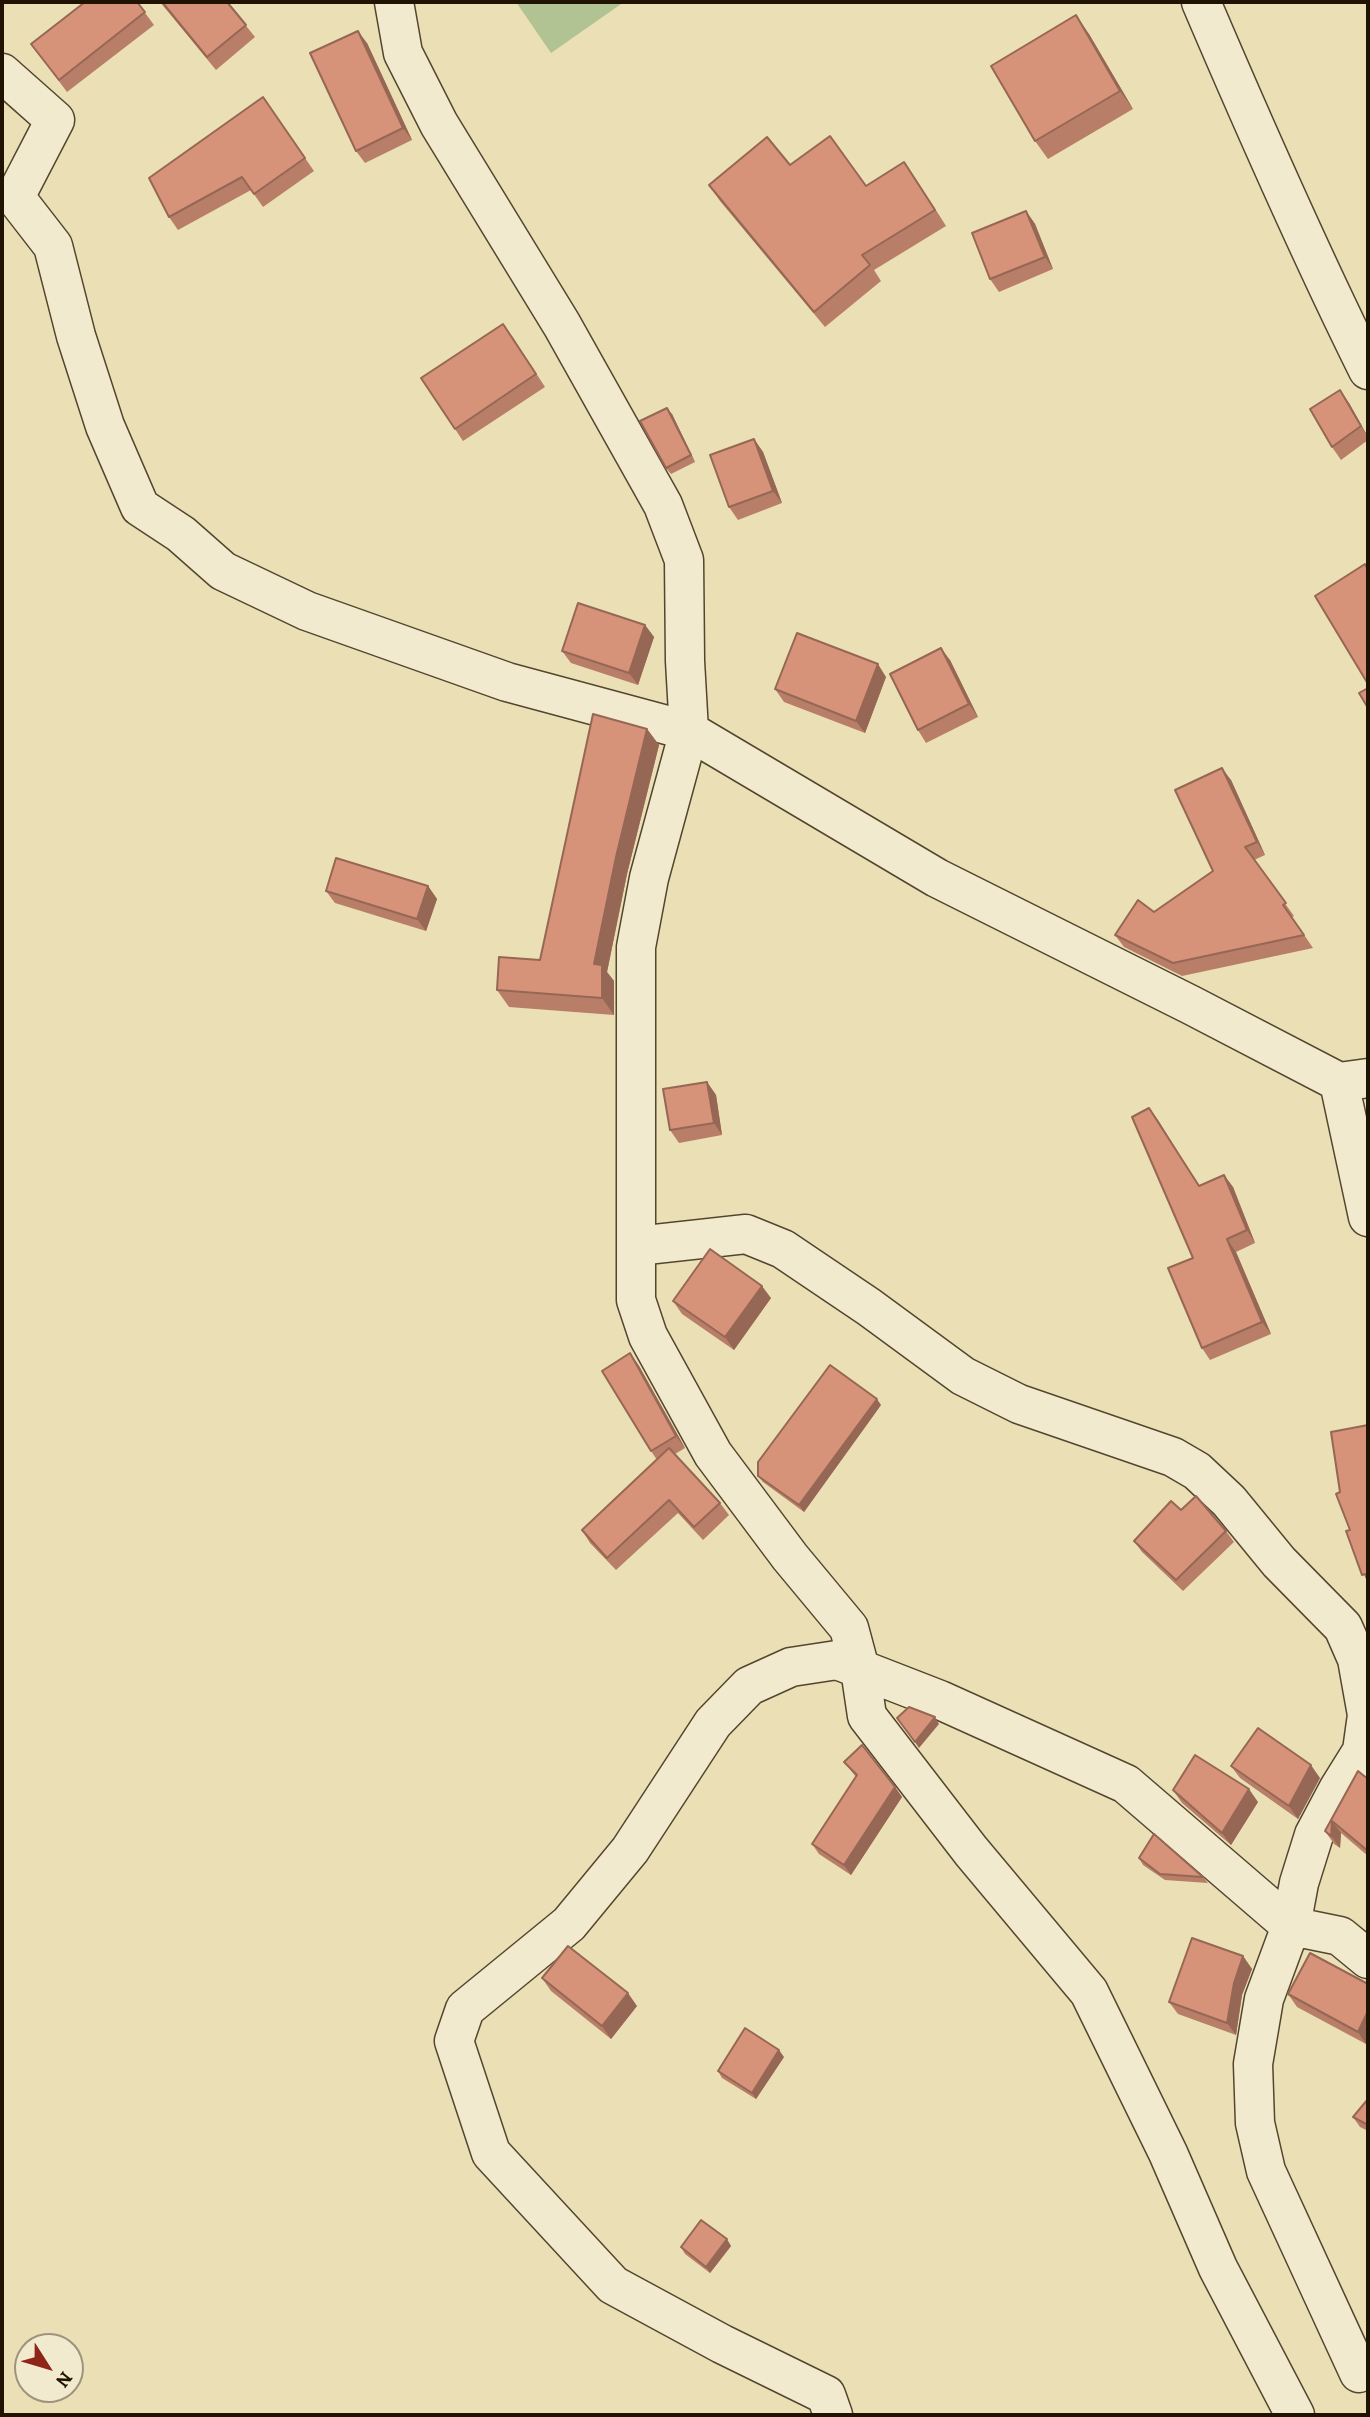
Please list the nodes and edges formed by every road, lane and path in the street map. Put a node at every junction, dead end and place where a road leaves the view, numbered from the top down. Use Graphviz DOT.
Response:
graph roads {
  1 [pos="394,2"];
  2 [pos="1201,2"];
  3 [pos="2,73"];
  4 [pos="1368,370"];
  5 [pos="689,731"];
  6 [pos="1354,1080"];
  7 [pos="1368,1217"];
  8 [pos="637,1246"];
  9 [pos="860,1670"];
  10 [pos="1291,1926"];
  11 [pos="1368,1959"];
  12 [pos="1359,2372"];
  13 [pos="833,2415"];
  14 [pos="1295,2415"];
  1 -- 5 [label="street"];
  2 -- 4 [label="street"];
  3 -- 5 [label="street"];
  5 -- 6 [label="street"];
  5 -- 8 [label="street"];
  6 -- 7 [label="street"];
  8 -- 9 [label="street"];
  8 -- 10 [label="street"];
  9 -- 10 [label="street"];
  9 -- 13 [label="street"];
  9 -- 14 [label="street"];
  10 -- 11 [label="street"];
  10 -- 12 [label="street"];
}
